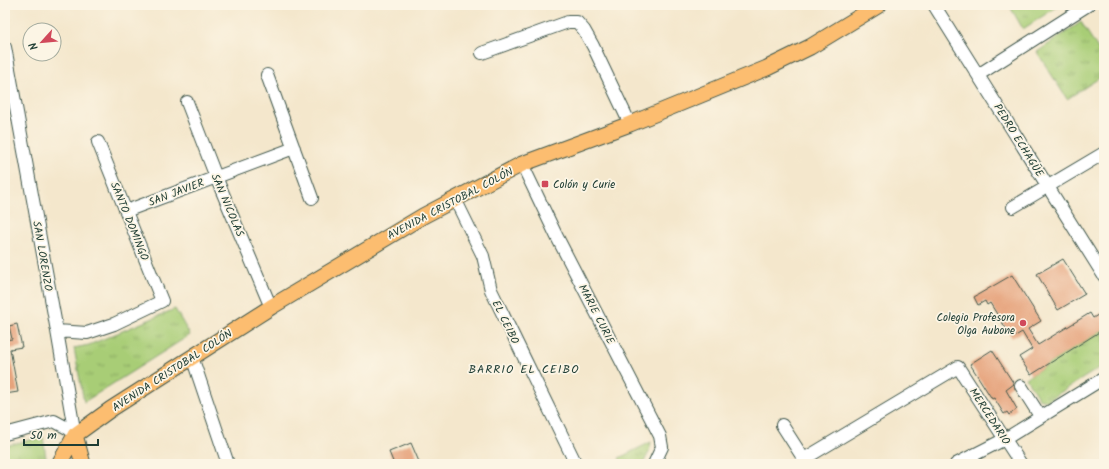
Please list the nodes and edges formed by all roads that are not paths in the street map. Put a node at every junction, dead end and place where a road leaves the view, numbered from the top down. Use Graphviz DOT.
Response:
graph roads {
  1 [pos="879,5"];
  2 [pos="934,5"];
  3 [pos="1088,5"];
  4 [pos="5,47"];
  5 [pos="482,53"];
  6 [pos="268,75"];
  7 [pos="978,75"];
  8 [pos="188,102"];
  9 [pos="630,124"];
  10 [pos="98,142"];
  11 [pos="294,148"];
  12 [pos="1104,153"];
  13 [pos="522,164"];
  14 [pos="216,177"];
  15 [pos="1048,186"];
  16 [pos="312,198"];
  17 [pos="455,199"];
  18 [pos="1013,207"];
  19 [pos="126,211"];
  20 [pos="1102,269"];
  21 [pos="272,307"];
  22 [pos="57,331"];
  23 [pos="192,357"];
  24 [pos="1104,378"];
  25 [pos="1021,386"];
  26 [pos="1040,416"];
  27 [pos="782,425"];
  28 [pos="5,434"];
  29 [pos="75,435"];
  30 [pos="1005,439"];
  31 [pos="805,462"];
  32 [pos="59,464"];
  33 [pos="84,464"];
  34 [pos="228,464"];
  35 [pos="576,464"];
  36 [pos="654,464"];
  37 [pos="956,464"];
  38 [pos="1021,464"];
  1 -- 9 [label="main road, AVENIDA CRISTOBAL COLÓN"];
  2 -- 7 [label="street, PEDRO ECHAGÜE"];
  3 -- 7 [label="street"];
  4 -- 22 [label="street, SAN LORENZO"];
  5 -- 9 [label="street"];
  6 -- 11 [label="street"];
  7 -- 15 [label="street, PEDRO ECHAGÜE"];
  8 -- 14 [label="street, SAN NICOLAS"];
  9 -- 13 [label="main road, AVENIDA CRISTOBAL COLÓN"];
  10 -- 19 [label="street, SANTO DOMINGO"];
  11 -- 14 [label="street, SAN JAVIER"];
  11 -- 16 [label="street"];
  12 -- 15 [label="street"];
  13 -- 17 [label="main road, AVENIDA CRISTOBAL COLÓN"];
  13 -- 36 [label="street, MARIE CURIE"];
  14 -- 19 [label="street, SAN JAVIER"];
  14 -- 21 [label="street, SAN NICOLAS"];
  15 -- 18 [label="street"];
  15 -- 20 [label="street, PEDRO ECHAGÜE"];
  17 -- 21 [label="main road, AVENIDA CRISTOBAL COLÓN"];
  17 -- 35 [label="street, EL CEIBO"];
  19 -- 22 [label="street, SANTO DOMINGO"];
  21 -- 23 [label="main road, AVENIDA CRISTOBAL COLÓN"];
  22 -- 29 [label="street, SAN LORENZO"];
  23 -- 29 [label="main road, AVENIDA CRISTOBAL COLÓN"];
  23 -- 34 [label="street"];
  24 -- 26 [label="street"];
  25 -- 26 [label="street"];
  26 -- 30 [label="street"];
  27 -- 31 [label="street"];
  28 -- 29 [label="street"];
  29 -- 32 [label="main road, AVENIDA CRISTOBAL COLÓN"];
  29 -- 33 [label="main road, SAN LORENZO"];
  30 -- 31 [label="street, MERCEDARIO"];
  30 -- 37 [label="street"];
  30 -- 38 [label="street, MERCEDARIO"];
}
